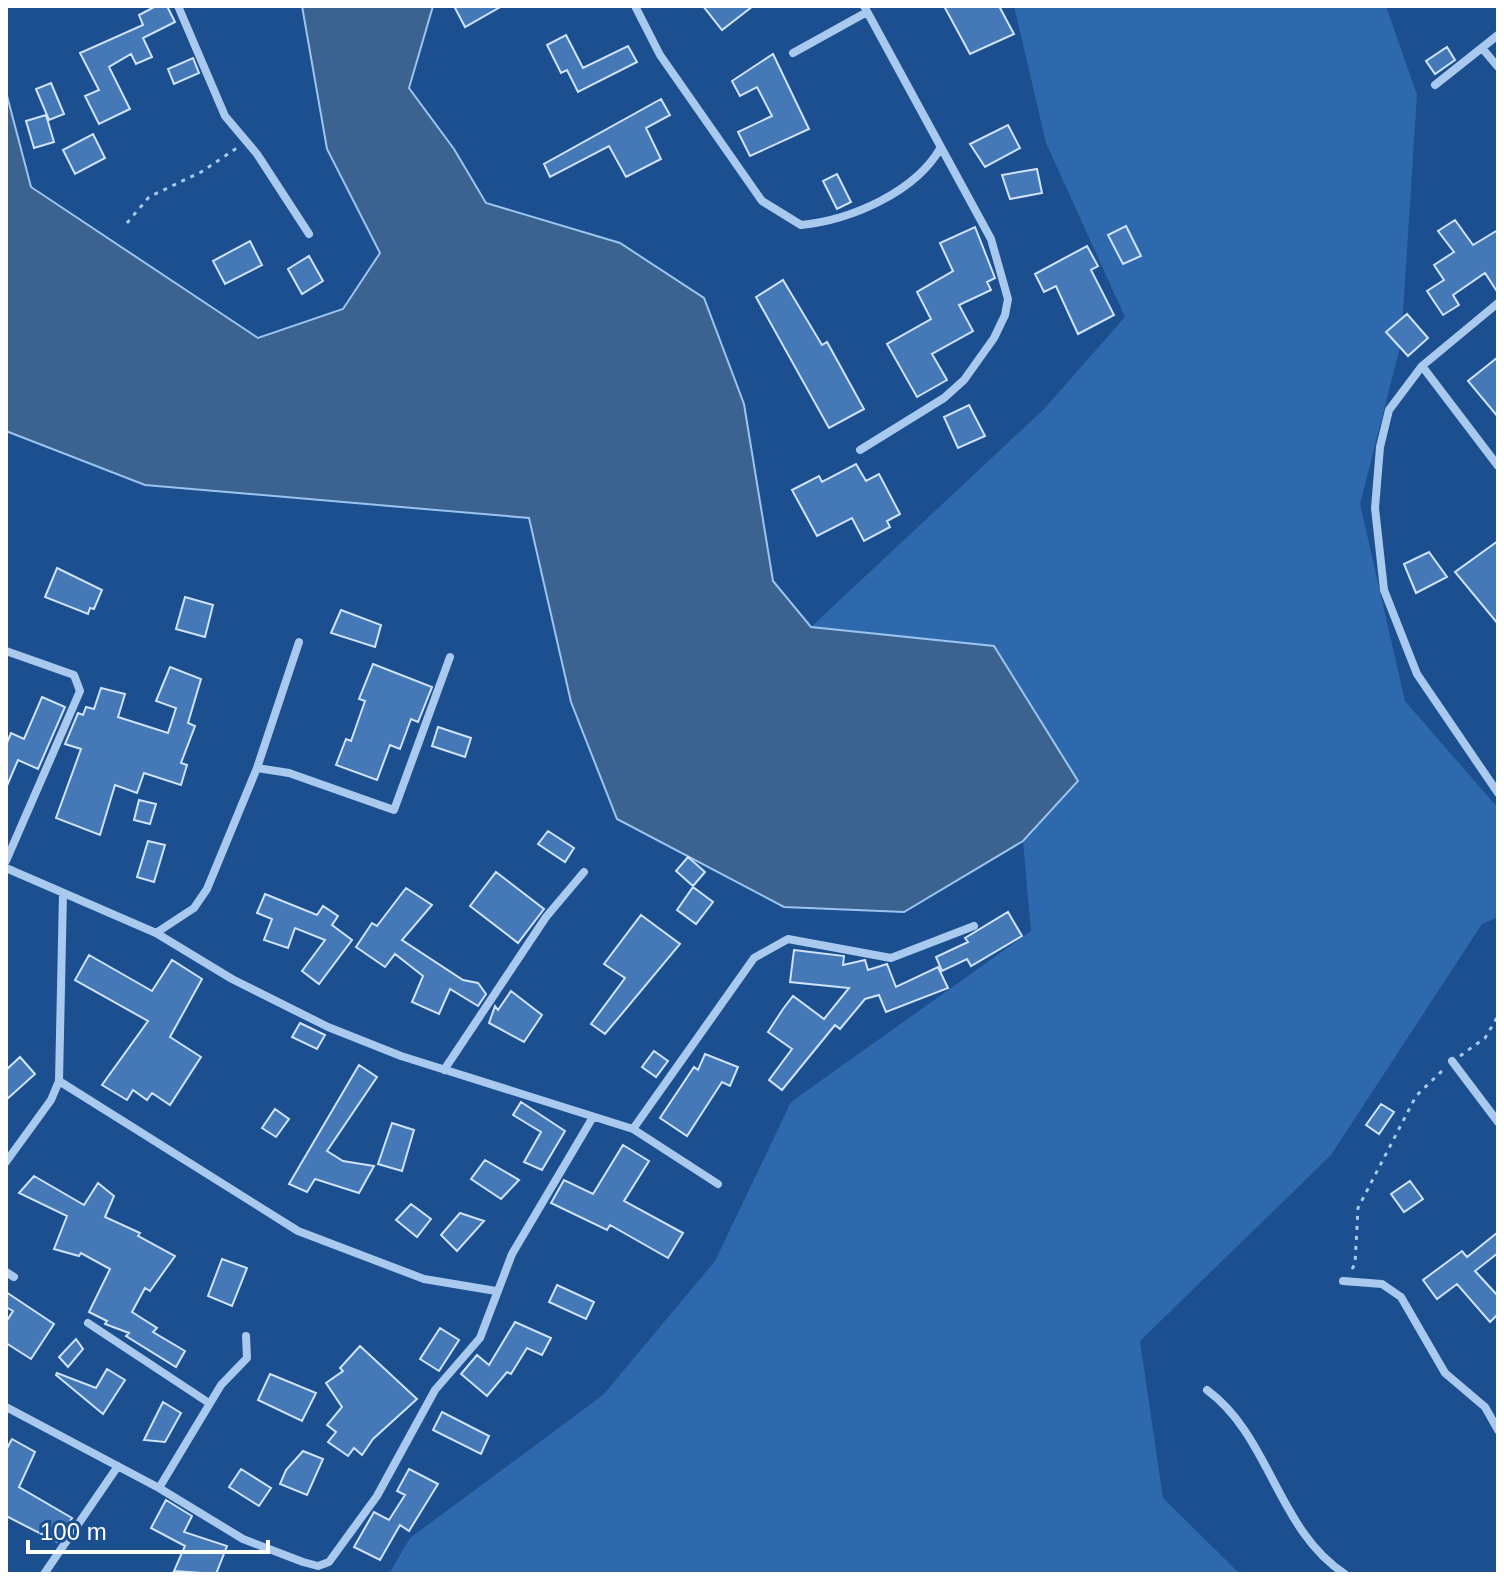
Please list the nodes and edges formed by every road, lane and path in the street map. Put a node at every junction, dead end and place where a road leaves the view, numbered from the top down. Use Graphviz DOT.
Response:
graph roads {
  1 [pos="178,6"];
  2 [pos="635,6"];
  3 [pos="865,9"];
  4 [pos="1498,35"];
  5 [pos="1482,48"];
  6 [pos="793,53"];
  7 [pos="1498,67"];
  8 [pos="1435,85"];
  9 [pos="247,141"];
  10 [pos="941,147"];
  11 [pos="127,223"];
  12 [pos="309,234"];
  13 [pos="1498,303"];
  14 [pos="1422,366"];
  15 [pos="860,450"];
  16 [pos="1498,466"];
  17 [pos="299,642"];
  18 [pos="6,651"];
  19 [pos="450,657"];
  20 [pos="257,768"];
  21 [pos="1498,793"];
  22 [pos="6,861"];
  23 [pos="6,868"];
  24 [pos="584,872"];
  25 [pos="63,893"];
  26 [pos="974,926"];
  27 [pos="156,933"];
  28 [pos="1498,1016"];
  29 [pos="1452,1061"];
  30 [pos="444,1070"];
  31 [pos="59,1081"];
  32 [pos="593,1117"];
  33 [pos="1498,1122"];
  34 [pos="633,1129"];
  35 [pos="6,1162"];
  36 [pos="718,1184"];
  37 [pos="1343,1281"];
  38 [pos="496,1291"];
  39 [pos="88,1323"];
  40 [pos="246,1336"];
  41 [pos="1207,1390"];
  42 [pos="209,1403"];
  43 [pos="6,1407"];
  44 [pos="1498,1430"];
  45 [pos="118,1466"];
  46 [pos="159,1488"];
  47 [pos="44,1574"];
  48 [pos="1345,1574"];
  1 -- 9 [label="street"];
  2 -- 10 [label="street"];
  3 -- 6 [label="street"];
  3 -- 10 [label="street"];
  4 -- 5 [label="street"];
  5 -- 7 [label="street"];
  5 -- 8 [label="street"];
  9 -- 11 [label="path"];
  9 -- 12 [label="street"];
  10 -- 15 [label="street"];
  13 -- 14 [label="street"];
  14 -- 16 [label="street"];
  14 -- 21 [label="street"];
  17 -- 20 [label="street"];
  18 -- 22 [label="street"];
  19 -- 20 [label="street"];
  20 -- 27 [label="street"];
  23 -- 25 [label="street"];
  24 -- 30 [label="street"];
  25 -- 27 [label="street"];
  25 -- 31 [label="street"];
  26 -- 34 [label="street"];
  27 -- 30 [label="street"];
  28 -- 29 [label="path"];
  29 -- 33 [label="street"];
  29 -- 37 [label="path"];
  30 -- 32 [label="street"];
  31 -- 35 [label="street"];
  31 -- 38 [label="street"];
  32 -- 34 [label="street"];
  32 -- 38 [label="street"];
  34 -- 36 [label="street"];
  37 -- 44 [label="street"];
  38 -- 46 [label="street"];
  39 -- 42 [label="street"];
  40 -- 42 [label="street"];
  41 -- 48 [label="street"];
  42 -- 46 [label="street"];
  43 -- 45 [label="street"];
  45 -- 46 [label="street"];
  45 -- 47 [label="street"];
}
